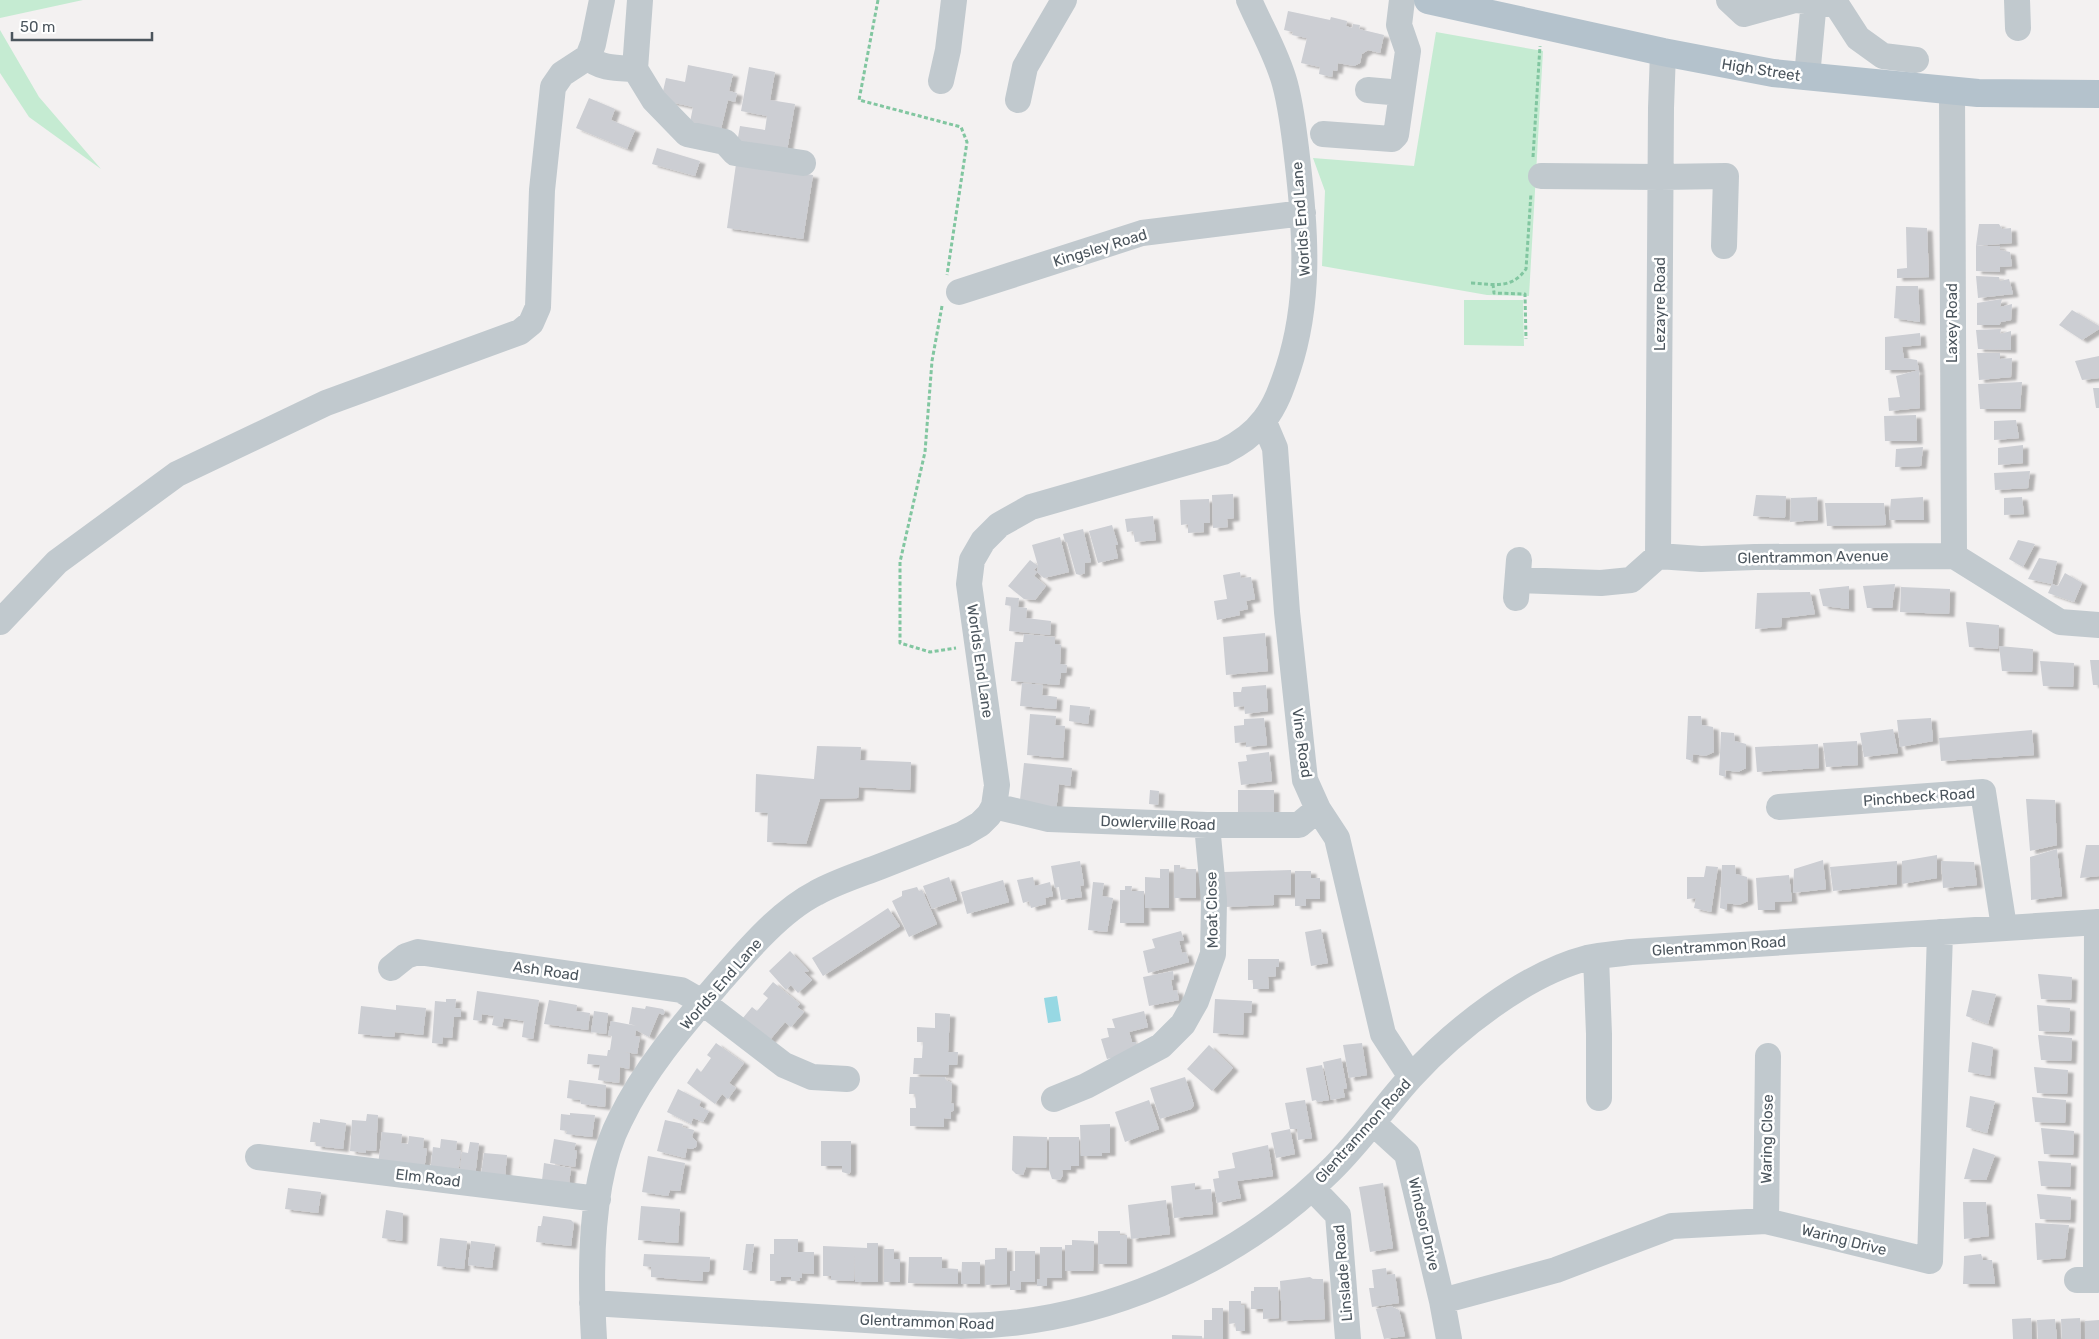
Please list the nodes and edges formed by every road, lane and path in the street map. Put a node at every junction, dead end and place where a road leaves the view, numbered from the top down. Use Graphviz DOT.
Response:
graph roads {
  1 [pos="602,0"];
  2 [pos="640,0"];
  3 [pos="878,0"];
  4 [pos="954,0"];
  5 [pos="1064,0"];
  6 [pos="1249,0"];
  7 [pos="1402,0"];
  8 [pos="1428,0"];
  9 [pos="1729,0"];
  10 [pos="1805,0"];
  11 [pos="2017,0"];
  12 [pos="2018,28"];
  13 [pos="1663,52"];
  14 [pos="588,57"];
  15 [pos="1916,60"];
  16 [pos="635,69"];
  17 [pos="1807,77"];
  18 [pos="941,81"];
  19 [pos="1368,90"];
  20 [pos="1952,91"];
  21 [pos="1402,93"];
  22 [pos="2099,94"];
  23 [pos="1018,100"];
  24 [pos="1323,134"];
  25 [pos="803,163"];
  26 [pos="1541,176"];
  27 [pos="1660,177"];
  28 [pos="1303,213"];
  29 [pos="1724,246"];
  30 [pos="1493,284"];
  31 [pos="949,293"];
  32 [pos="1526,339"];
  33 [pos="1264,422"];
  34 [pos="1658,556"];
  35 [pos="1954,556"];
  36 [pos="1518,579"];
  37 [pos="0,622"];
  38 [pos="2099,625"];
  39 [pos="976,645"];
  40 [pos="994,806"];
  41 [pos="1779,807"];
  42 [pos="1318,809"];
  43 [pos="1207,825"];
  44 [pos="2098,922"];
  45 [pos="2004,927"];
  46 [pos="1940,932"];
  47 [pos="1596,956"];
  48 [pos="391,968"];
  49 [pos="702,1002"];
  50 [pos="1768,1056"];
  51 [pos="1411,1077"];
  52 [pos="847,1079"];
  53 [pos="1599,1098"];
  54 [pos="1054,1099"];
  55 [pos="1374,1123"];
  56 [pos="258,1156"];
  57 [pos="1312,1188"];
  58 [pos="598,1200"];
  59 [pos="1766,1221"];
  60 [pos="2077,1280"];
  61 [pos="1442,1301"];
  62 [pos="592,1303"];
  63 [pos="594,1339"];
  64 [pos="1348,1339"];
  65 [pos="1449,1339"];
  1 -- 14 [label="street"];
  2 -- 16 [label="street"];
  3 -- 31 [label="path"];
  4 -- 18 [label="street"];
  5 -- 23 [label="street"];
  6 -- 28 [label="street, Worlds End Lane"];
  7 -- 21 [label="street"];
  8 -- 13 [label="main road, High Street"];
  9 -- 10 [label="street"];
  10 -- 15 [label="street"];
  10 -- 17 [label="street"];
  11 -- 12 [label="street"];
  13 -- 17 [label="main road, High Street"];
  13 -- 27 [label="street, Lezayre Road"];
  14 -- 16 [label="street"];
  14 -- 37 [label="street"];
  16 -- 25 [label="street"];
  17 -- 20 [label="main road, High Street"];
  19 -- 21 [label="street"];
  20 -- 22 [label="main road, High Street"];
  20 -- 35 [label="street, Laxey Road"];
  21 -- 24 [label="street"];
  26 -- 27 [label="street"];
  27 -- 29 [label="street"];
  27 -- 34 [label="street, Lezayre Road"];
  28 -- 31 [label="street, Kingsley Road"];
  28 -- 33 [label="street, Worlds End Lane"];
  30 -- 32 [label="path"];
  31 -- 39 [label="path"];
  33 -- 39 [label="street, Worlds End Lane"];
  33 -- 42 [label="street, Vine Road"];
  34 -- 35 [label="street, Glentrammon Avenue"];
  34 -- 36 [label="street"];
  35 -- 38 [label="street"];
  39 -- 40 [label="street, Worlds End Lane"];
  40 -- 43 [label="street, Dowlerville Road"];
  40 -- 49 [label="street, Worlds End Lane"];
  41 -- 45 [label="street, Pinchbeck Road"];
  42 -- 43 [label="street, Dowlerville Road"];
  42 -- 51 [label="street, Vine Road"];
  43 -- 54 [label="street, Moat Close"];
  44 -- 45 [label="street, Glentrammon Road"];
  44 -- 60 [label="street"];
  45 -- 46 [label="street, Glentrammon Road"];
  46 -- 47 [label="street, Glentrammon Road"];
  46 -- 59 [label="street, Waring Drive"];
  47 -- 51 [label="street, Glentrammon Road"];
  47 -- 53 [label="street"];
  48 -- 49 [label="street, Ash Road"];
  49 -- 52 [label="street, Ash Road"];
  49 -- 58 [label="street, Worlds End Lane"];
  50 -- 59 [label="street, Waring Close"];
  51 -- 55 [label="street, Glentrammon Road"];
  55 -- 57 [label="street, Glentrammon Road"];
  55 -- 61 [label="street, Windsor Drive"];
  56 -- 58 [label="street, Elm Road"];
  57 -- 62 [label="street, Glentrammon Road"];
  57 -- 64 [label="street, Linslade Road"];
  58 -- 62 [label="street, Worlds End Lane"];
  59 -- 61 [label="street, Waring Drive"];
  61 -- 65 [label="street, Windsor Drive"];
  62 -- 63 [label="street, Worlds End Lane"];
}
